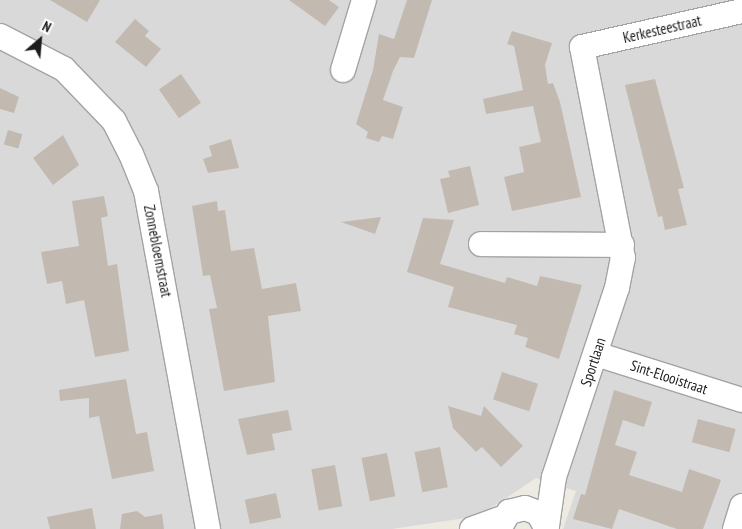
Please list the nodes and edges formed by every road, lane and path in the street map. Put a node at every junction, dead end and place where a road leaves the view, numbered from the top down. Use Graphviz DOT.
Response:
graph roads {
  1 [pos="364,0"];
  2 [pos="742,11"];
  3 [pos="0,36"];
  4 [pos="582,47"];
  5 [pos="342,70"];
  6 [pos="482,244"];
  7 [pos="622,245"];
  8 [pos="596,354"];
  9 [pos="742,400"];
  10 [pos="554,478"];
  11 [pos="742,506"];
  12 [pos="525,508"];
  13 [pos="501,523"];
  14 [pos="547,528"];
  15 [pos="208,529"];
  16 [pos="472,529"];
  17 [pos="735,529"];
  1 -- 5 [label="street"];
  2 -- 4 [label="street, Kerkesteestraat"];
  3 -- 15 [label="street, Zonnebloemstraat"];
  4 -- 7 [label="street, Sportlaan"];
  6 -- 7 [label="street"];
  7 -- 8 [label="street, Sportlaan"];
  8 -- 9 [label="street, Sint-Elooistraat"];
  8 -- 10 [label="street, Sportlaan"];
  10 -- 12 [label="street, Sportlaan"];
  10 -- 14 [label="street, Sportlaan"];
  11 -- 17 [label="street"];
  12 -- 13 [label="street"];
  12 -- 14 [label="street"];
  13 -- 16 [label="street"];
}
